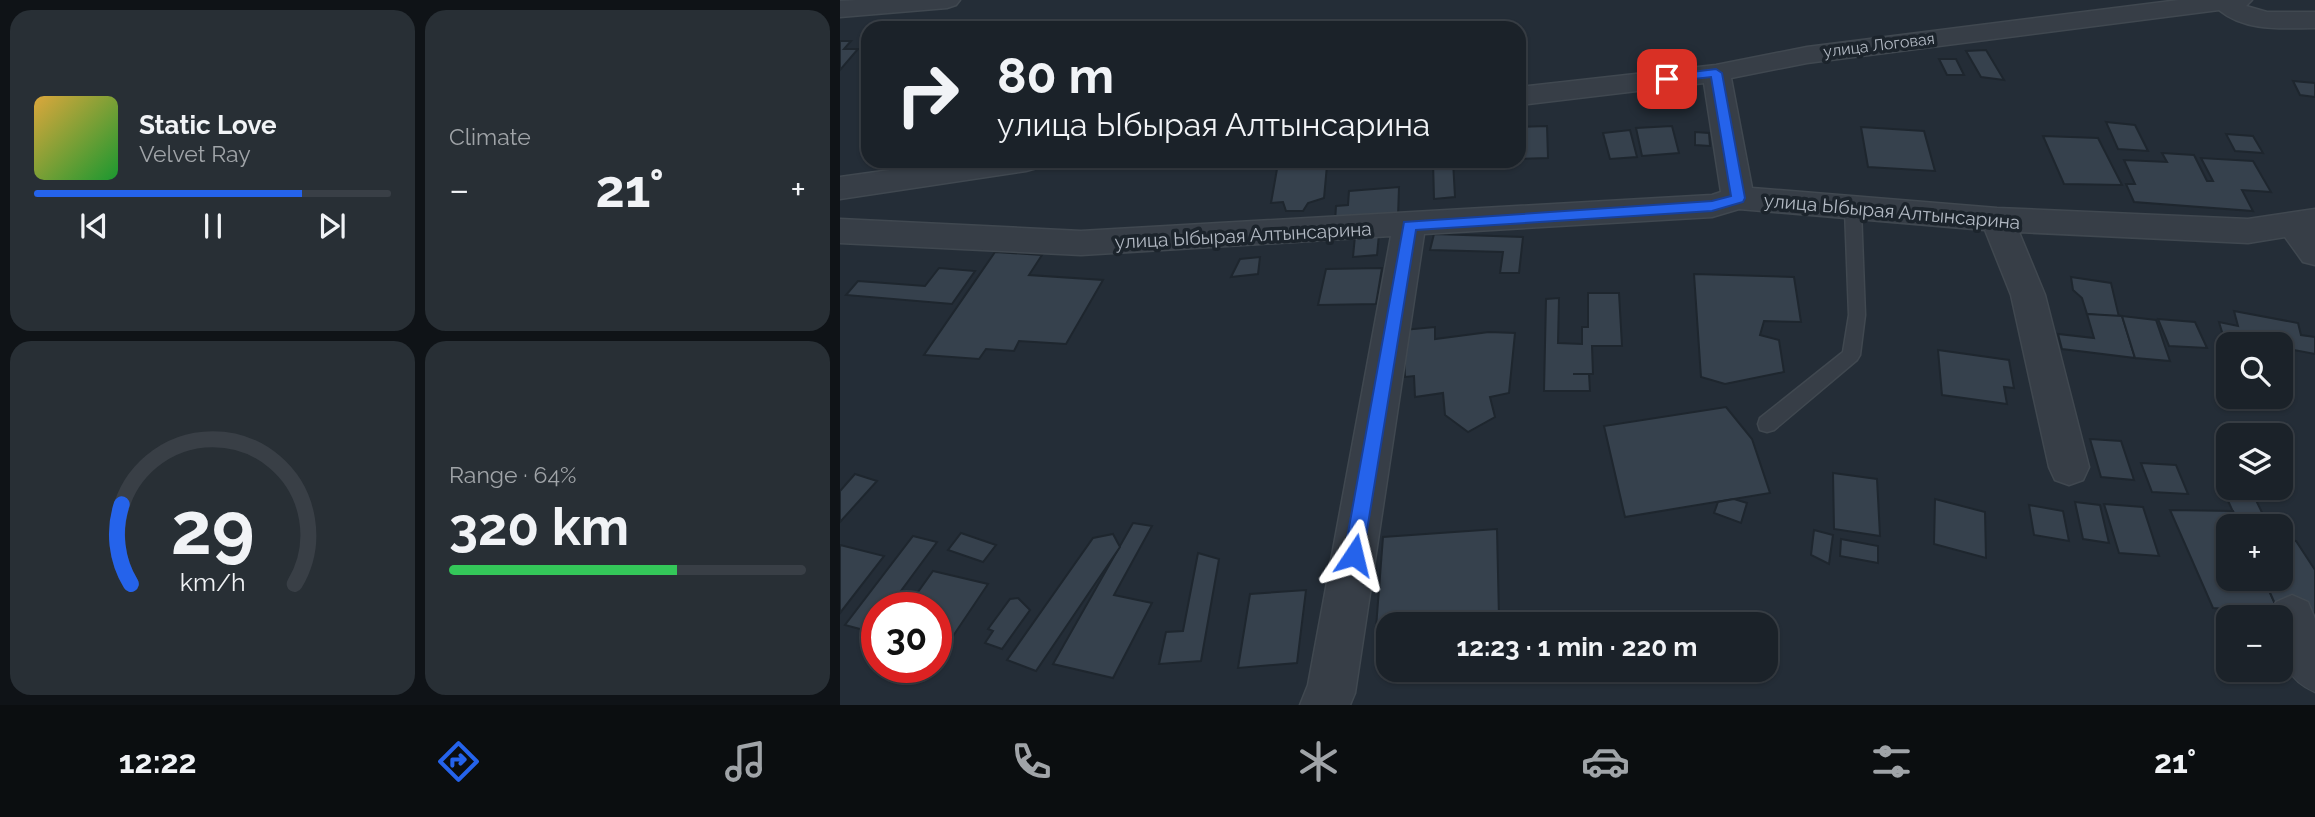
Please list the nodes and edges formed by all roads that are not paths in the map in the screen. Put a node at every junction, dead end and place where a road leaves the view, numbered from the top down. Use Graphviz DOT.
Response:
graph roads {
  1 [pos="947,0"];
  2 [pos="2232,1"];
  3 [pos="840,9"];
  4 [pos="2315,20"];
  5 [pos="1716,73"];
  6 [pos="1526,95"];
  7 [pos="978,168"];
  8 [pos="840,188"];
  9 [pos="1738,198"];
  10 [pos="1853,210"];
  11 [pos="1997,220"];
  12 [pos="2304,222"];
  13 [pos="1409,225"];
  14 [pos="840,231"];
  15 [pos="2315,253"];
  16 [pos="1767,424"];
  17 [pos="2069,467"];
  18 [pos="2293,621"];
  19 [pos="2315,668"];
  20 [pos="1324,705"];
  1 -- 3 [label="street"];
  2 -- 4 [label="street"];
  2 -- 5 [label="street, улица Логовая"];
  5 -- 6 [label="street, улица Логовая"];
  5 -- 9 [label="street"];
  7 -- 8 [label="street"];
  9 -- 10 [label="street, улица Ыбырая Алтынсарина"];
  9 -- 13 [label="street, улица Ыбырая Алтынсарина"];
  10 -- 11 [label="street, улица Ыбырая Алтынсарина"];
  10 -- 16 [label="lane"];
  11 -- 12 [label="street, улица Ыбырая Алтынсарина"];
  11 -- 17 [label="street"];
  12 -- 15 [label="street"];
  13 -- 14 [label="street, улица Ыбырая Алтынсарина"];
  13 -- 20 [label="street"];
  18 -- 19 [label="street"];
}
